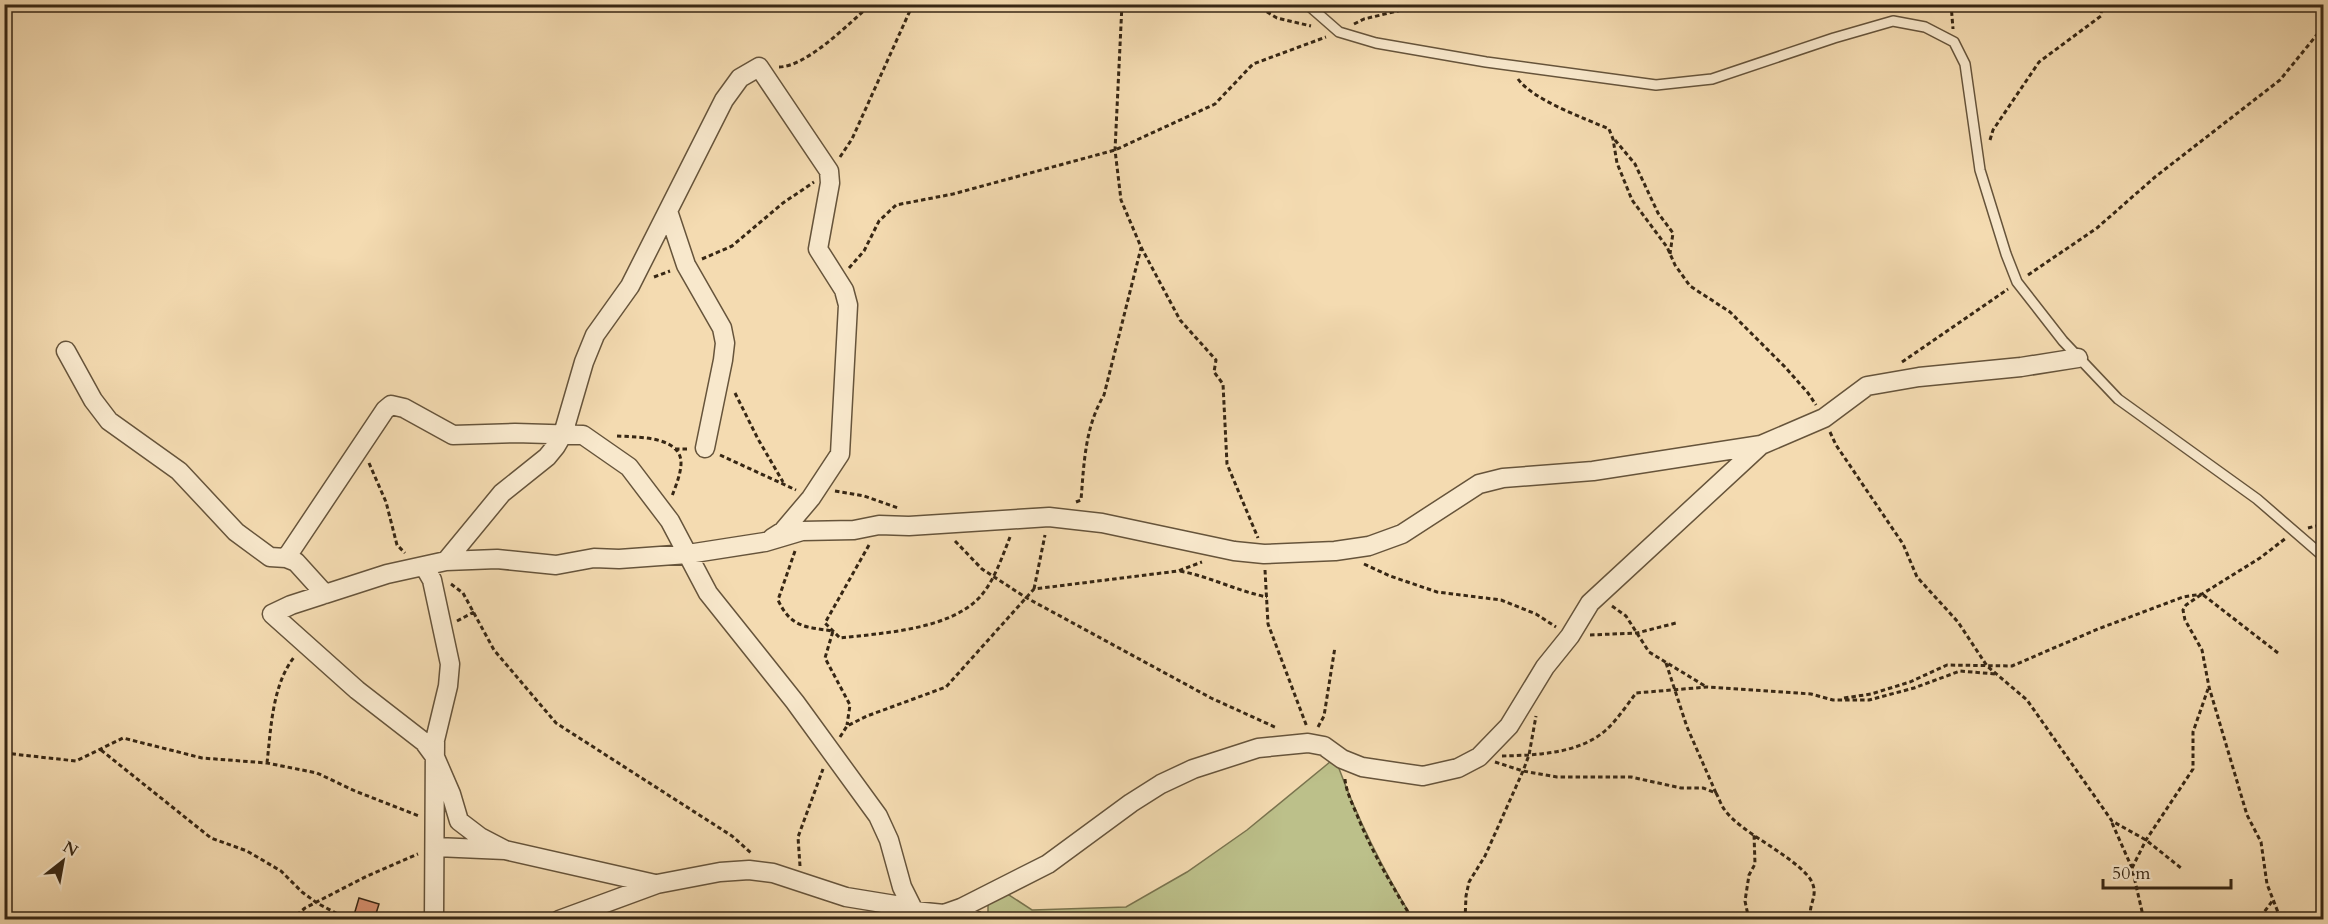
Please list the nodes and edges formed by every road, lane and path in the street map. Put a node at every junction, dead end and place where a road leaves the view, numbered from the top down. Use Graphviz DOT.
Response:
graph roads {
  1 [pos="872,4"];
  2 [pos="913,4"];
  3 [pos="1122,4"];
  4 [pos="1254,4"];
  5 [pos="1308,4"];
  6 [pos="1427,4"];
  7 [pos="1952,4"];
  8 [pos="2102,4"];
  9 [pos="2324,26"];
  10 [pos="1339,32"];
  11 [pos="1953,42"];
  12 [pos="1506,65"];
  13 [pos="759,67"];
  14 [pos="1614,139"];
  15 [pos="1990,140"];
  16 [pos="1115,150"];
  17 [pos="829,171"];
  18 [pos="668,212"];
  19 [pos="1142,247"];
  20 [pos="1670,254"];
  21 [pos="686,266"];
  22 [pos="838,280"];
  23 [pos="2018,282"];
  24 [pos="630,286"];
  25 [pos="66,351"];
  26 [pos="2078,358"];
  27 [pos="1895,366"];
  28 [pos="732,386"];
  29 [pos="1824,418"];
  30 [pos="563,434"];
  31 [pos="583,435"];
  32 [pos="1761,445"];
  33 [pos="362,446"];
  34 [pos="705,448"];
  35 [pos="675,449"];
  36 [pos="784,483"];
  37 [pos="811,498"];
  38 [pos="1074,504"];
  39 [pos="902,509"];
  40 [pos="1049,517"];
  41 [pos="1017,520"];
  42 [pos="670,521"];
  43 [pos="939,524"];
  44 [pos="879,525"];
  45 [pos="802,531"];
  46 [pos="2294,531"];
  47 [pos="765,542"];
  48 [pos="1234,551"];
  49 [pos="688,554"];
  50 [pos="1264,554"];
  51 [pos="2324,557"];
  52 [pos="286,558"];
  53 [pos="446,561"];
  54 [pos="1363,564"];
  55 [pos="428,571"];
  56 [pos="1178,571"];
  57 [pos="993,576"];
  58 [pos="1034,589"];
  59 [pos="325,594"];
  60 [pos="2202,594"];
  61 [pos="1599,596"];
  62 [pos="1025,597"];
  63 [pos="1267,597"];
  64 [pos="1676,623"];
  65 [pos="833,631"];
  66 [pos="1637,633"];
  67 [pos="1570,636"];
  68 [pos="305,644"];
  69 [pos="1335,647"];
  70 [pos="2278,653"];
  71 [pos="1666,662"];
  72 [pos="1987,666"];
  73 [pos="1997,674"];
  74 [pos="1707,687"];
  75 [pos="2209,687"];
  76 [pos="1674,688"];
  77 [pos="1833,700"];
  78 [pos="1537,711"];
  79 [pos="847,726"];
  80 [pos="1280,729"];
  81 [pos="1312,742"];
  82 [pos="100,750"];
  83 [pos="830,751"];
  84 [pos="4,753"];
  85 [pos="1529,755"];
  86 [pos="435,757"];
  87 [pos="1479,757"];
  88 [pos="1342,759"];
  89 [pos="267,763"];
  90 [pos="1523,771"];
  91 [pos="1716,792"];
  92 [pos="2112,821"];
  93 [pos="434,822"];
  94 [pos="1754,834"];
  95 [pos="2146,840"];
  96 [pos="436,847"];
  97 [pos="505,850"];
  98 [pos="752,855"];
  99 [pos="2132,868"];
  100 [pos="2181,868"];
  101 [pos="802,882"];
  102 [pos="657,884"];
  103 [pos="2273,900"];
  104 [pos="317,903"];
  105 [pos="914,911"];
  106 [pos="944,914"];
  107 [pos="291,920"];
  108 [pos="349,920"];
  109 [pos="434,920"];
  110 [pos="559,920"];
  111 [pos="975,920"];
  112 [pos="1413,920"];
  113 [pos="1465,920"];
  114 [pos="1749,920"];
  115 [pos="1812,920"];
  116 [pos="2144,920"];
  117 [pos="2253,920"];
  118 [pos="2281,920"];
  1 -- 13 [label="path"];
  2 -- 17 [label="path"];
  3 -- 16 [label="path"];
  4 -- 10 [label="path"];
  5 -- 10 [label="lane"];
  6 -- 10 [label="path"];
  7 -- 11 [label="path"];
  8 -- 15 [label="path"];
  9 -- 23 [label="path"];
  10 -- 12 [label="lane"];
  10 -- 16 [label="path"];
  11 -- 12 [label="lane"];
  11 -- 23 [label="lane"];
  12 -- 14 [label="path"];
  13 -- 17 [label="street"];
  13 -- 18 [label="street"];
  14 -- 20 [label="path"];
  14 -- 20 [label="path"];
  16 -- 19 [label="path"];
  16 -- 22 [label="path"];
  17 -- 21 [label="path"];
  17 -- 22 [label="street"];
  18 -- 21 [label="street"];
  18 -- 24 [label="street"];
  19 -- 38 [label="path"];
  19 -- 50 [label="path"];
  20 -- 29 [label="path"];
  21 -- 24 [label="path"];
  21 -- 34 [label="street"];
  22 -- 37 [label="street"];
  23 -- 26 [label="lane"];
  23 -- 27 [label="path"];
  24 -- 30 [label="street"];
  25 -- 52 [label="street"];
  26 -- 29 [label="street"];
  26 -- 46 [label="lane"];
  28 -- 36 [label="path"];
  29 -- 32 [label="street"];
  29 -- 72 [label="path"];
  30 -- 31 [label="street"];
  30 -- 33 [label="street"];
  30 -- 53 [label="street"];
  31 -- 35 [label="path"];
  31 -- 42 [label="street"];
  32 -- 50 [label="street"];
  32 -- 61 [label="street"];
  33 -- 52 [label="street"];
  33 -- 55 [label="path"];
  34 -- 35 [label="path"];
  34 -- 36 [label="path"];
  35 -- 42 [label="path"];
  36 -- 37 [label="path"];
  37 -- 39 [label="path"];
  37 -- 47 [label="street"];
  40 -- 41 [label="street"];
  40 -- 48 [label="street"];
  40 -- 58 [label="path"];
  41 -- 43 [label="street"];
  41 -- 57 [label="path"];
  42 -- 49 [label="street"];
  43 -- 44 [label="street"];
  43 -- 57 [label="path"];
  44 -- 45 [label="street"];
  44 -- 65 [label="path"];
  45 -- 47 [label="street"];
  45 -- 65 [label="path"];
  46 -- 51 [label="lane"];
  46 -- 60 [label="path"];
  47 -- 49 [label="street"];
  48 -- 50 [label="street"];
  48 -- 56 [label="path"];
  49 -- 53 [label="street"];
  49 -- 83 [label="street"];
  50 -- 63 [label="path"];
  52 -- 59 [label="street"];
  53 -- 55 [label="street"];
  54 -- 67 [label="path"];
  55 -- 59 [label="street"];
  55 -- 86 [label="street"];
  55 -- 98 [label="path"];
  56 -- 58 [label="path"];
  56 -- 63 [label="path"];
  57 -- 62 [label="path"];
  57 -- 65 [label="path"];
  58 -- 62 [label="path"];
  59 -- 68 [label="street"];
  60 -- 70 [label="path"];
  60 -- 72 [label="path"];
  60 -- 75 [label="path"];
  61 -- 66 [label="path"];
  61 -- 67 [label="street"];
  62 -- 79 [label="path"];
  62 -- 80 [label="path"];
  63 -- 81 [label="path"];
  64 -- 66 [label="path"];
  65 -- 79 [label="path"];
  66 -- 67 [label="path"];
  66 -- 71 [label="path"];
  67 -- 87 [label="street"];
  68 -- 86 [label="street"];
  68 -- 89 [label="path"];
  69 -- 81 [label="path"];
  71 -- 74 [label="path"];
  71 -- 76 [label="path"];
  72 -- 73 [label="path"];
  72 -- 77 [label="path"];
  73 -- 77 [label="path"];
  73 -- 92 [label="path"];
  74 -- 76 [label="path"];
  74 -- 77 [label="path"];
  75 -- 95 [label="path"];
  75 -- 103 [label="path"];
  76 -- 85 [label="path"];
  76 -- 91 [label="path"];
  78 -- 85 [label="path"];
  79 -- 83 [label="path"];
  81 -- 88 [label="street"];
  81 -- 106 [label="street"];
  82 -- 84 [label="path"];
  82 -- 89 [label="path"];
  82 -- 104 [label="path"];
  83 -- 101 [label="path"];
  83 -- 105 [label="street"];
  85 -- 87 [label="path"];
  85 -- 90 [label="path"];
  86 -- 93 [label="street"];
  86 -- 97 [label="street"];
  87 -- 88 [label="street"];
  87 -- 90 [label="path"];
  88 -- 112 [label="path"];
  89 -- 93 [label="path"];
  90 -- 91 [label="path"];
  90 -- 113 [label="path"];
  91 -- 94 [label="path"];
  92 -- 95 [label="path"];
  92 -- 99 [label="path"];
  93 -- 96 [label="street"];
  94 -- 114 [label="path"];
  94 -- 115 [label="path"];
  95 -- 99 [label="path"];
  95 -- 100 [label="path"];
  96 -- 97 [label="street"];
  96 -- 104 [label="path"];
  96 -- 109 [label="street"];
  97 -- 102 [label="street"];
  99 -- 116 [label="path"];
  101 -- 102 [label="street"];
  101 -- 105 [label="street"];
  102 -- 110 [label="street"];
  103 -- 117 [label="path"];
  103 -- 118 [label="path"];
  104 -- 107 [label="path"];
  104 -- 108 [label="path"];
  105 -- 106 [label="street"];
  106 -- 111 [label="street"];
}
